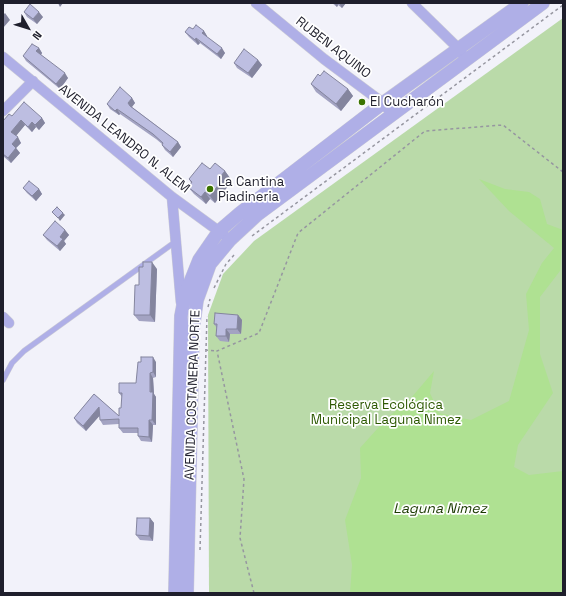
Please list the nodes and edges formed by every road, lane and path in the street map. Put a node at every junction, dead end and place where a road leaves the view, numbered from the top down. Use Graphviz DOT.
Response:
graph roads {
  1 [pos="256,3"];
  2 [pos="412,3"];
  3 [pos="543,3"];
  4 [pos="563,5"];
  5 [pos="518,8"];
  6 [pos="463,55"];
  7 [pos="3,57"];
  8 [pos="33,82"];
  9 [pos="383,103"];
  10 [pos="3,111"];
  11 [pos="392,114"];
  12 [pos="563,172"];
  13 [pos="172,197"];
  14 [pos="219,232"];
  15 [pos="230,240"];
  16 [pos="248,240"];
  17 [pos="175,242"];
  18 [pos="234,254"];
  19 [pos="214,290"];
  20 [pos="212,295"];
  21 [pos="182,307"];
  22 [pos="3,380"];
  23 [pos="200,554"];
  24 [pos="175,593"];
  25 [pos="187,593"];
  26 [pos="254,593"];
  1 -- 9 [label="street, RUBEN AQUINO"];
  2 -- 6 [label="street"];
  3 -- 5 [label="street, AVENIDA COSTANERA NORTE"];
  4 -- 16 [label="path"];
  5 -- 6 [label="street, AVENIDA COSTANERA NORTE"];
  6 -- 9 [label="street, AVENIDA COSTANERA NORTE"];
  6 -- 11 [label="street, AVENIDA COSTANERA NORTE"];
  7 -- 8 [label="street, AVENIDA LEANDRO N. ALEM"];
  8 -- 10 [label="street"];
  8 -- 13 [label="street, AVENIDA LEANDRO N. ALEM"];
  9 -- 11 [label="street, RUBEN AQUINO"];
  9 -- 14 [label="street, AVENIDA COSTANERA NORTE"];
  11 -- 15 [label="street, AVENIDA COSTANERA NORTE"];
  12 -- 26 [label="path"];
  13 -- 14 [label="street, AVENIDA LEANDRO N. ALEM"];
  13 -- 17 [label="street"];
  14 -- 15 [label="street, AVENIDA LEANDRO N. ALEM"];
  14 -- 21 [label="street, AVENIDA COSTANERA NORTE"];
  15 -- 25 [label="street, AVENIDA COSTANERA NORTE"];
  17 -- 21 [label="street"];
  17 -- 22 [label="lane"];
  18 -- 19 [label="path"];
  20 -- 23 [label="path"];
  21 -- 24 [label="street, AVENIDA COSTANERA NORTE"];
}
